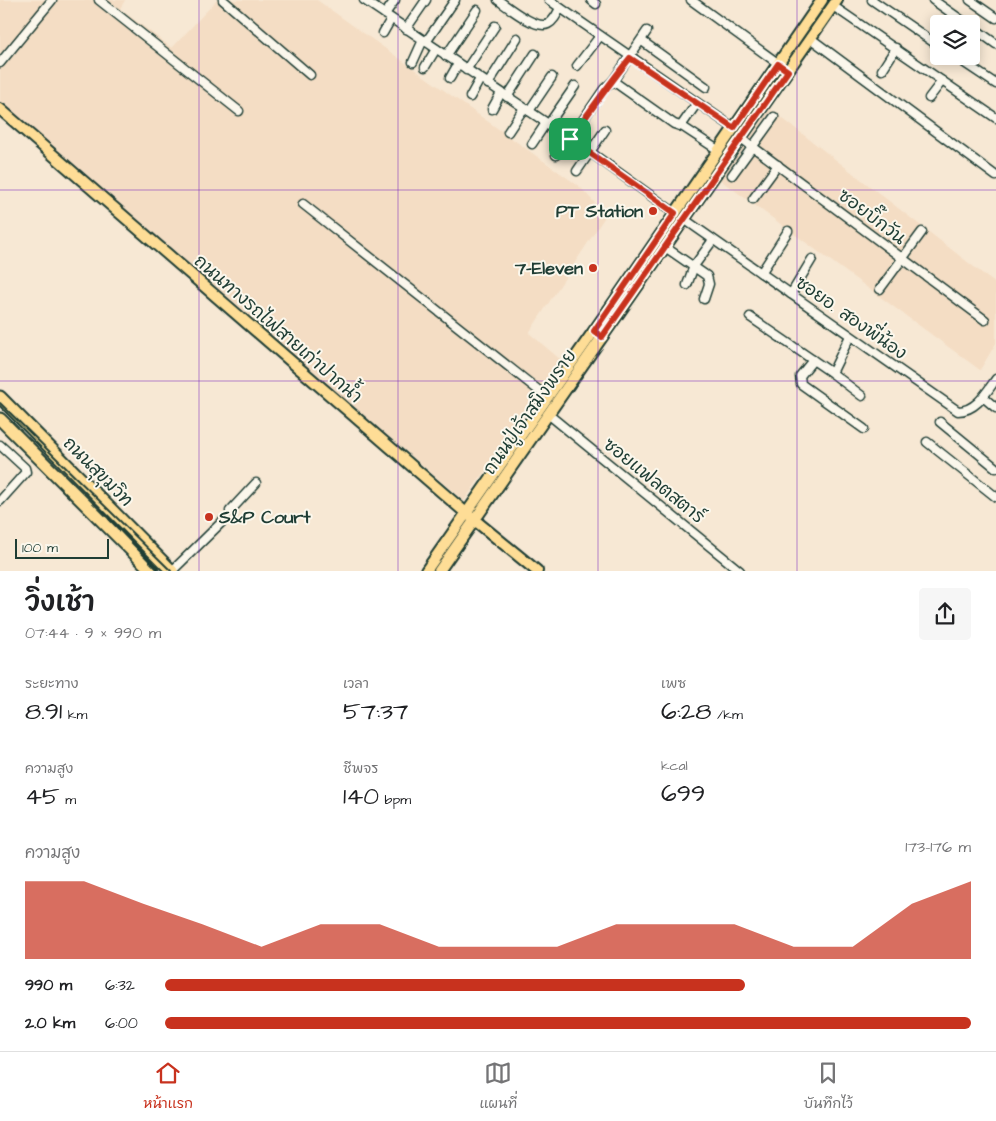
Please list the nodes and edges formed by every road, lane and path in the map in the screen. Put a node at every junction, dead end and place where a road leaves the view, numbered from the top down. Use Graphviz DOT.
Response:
graph roads {
  1 [pos="52,0"];
  2 [pos="99,0"];
  3 [pos="223,0"];
  4 [pos="365,0"];
  5 [pos="395,0"];
  6 [pos="426,0"];
  7 [pos="455,0"];
  8 [pos="498,0"];
  9 [pos="549,0"];
  10 [pos="692,0"];
  11 [pos="822,0"];
  12 [pos="872,0"];
  13 [pos="933,0"];
  14 [pos="970,0"];
  15 [pos="835,3"];
  16 [pos="560,8"];
  17 [pos="477,10"];
  18 [pos="953,15"];
  19 [pos="388,16"];
  20 [pos="996,18"];
  21 [pos="495,26"];
  22 [pos="406,29"];
  23 [pos="648,31"];
  24 [pos="980,32"];
  25 [pos="383,33"];
  26 [pos="600,36"];
  27 [pos="517,38"];
  28 [pos="810,38"];
  29 [pos="930,40"];
  30 [pos="424,41"];
  31 [pos="642,41"];
  32 [pos="996,44"];
  33 [pos="896,48"];
  34 [pos="436,49"];
  35 [pos="535,54"];
  36 [pos="446,56"];
  37 [pos="630,58"];
  38 [pos="413,62"];
  39 [pos="0,63"];
  40 [pos="458,64"];
  41 [pos="778,64"];
  42 [pos="968,65"];
  43 [pos="577,66"];
  44 [pos="425,67"];
  45 [pos="466,70"];
  46 [pos="882,70"];
  47 [pos="788,71"];
  48 [pos="310,75"];
  49 [pos="552,77"];
  50 [pos="450,78"];
  51 [pos="480,79"];
  52 [pos="942,80"];
  53 [pos="613,81"];
  54 [pos="995,83"];
  55 [pos="488,84"];
  56 [pos="575,86"];
  57 [pos="706,88"];
  58 [pos="504,95"];
  59 [pos="470,97"];
  60 [pos="929,98"];
  61 [pos="697,103"];
  62 [pos="0,109"];
  63 [pos="492,109"];
  64 [pos="526,110"];
  65 [pos="239,111"];
  66 [pos="774,117"];
  67 [pos="996,118"];
  68 [pos="547,124"];
  69 [pos="681,126"];
  70 [pos="734,128"];
  71 [pos="605,130"];
  72 [pos="508,132"];
  73 [pos="569,138"];
  74 [pos="741,138"];
  75 [pos="532,144"];
  76 [pos="753,147"];
  77 [pos="718,150"];
  78 [pos="590,152"];
  79 [pos="556,155"];
  80 [pos="778,165"];
  81 [pos="577,171"];
  82 [pos="732,175"];
  83 [pos="996,176"];
  84 [pos="752,199"];
  85 [pos="303,204"];
  86 [pos="680,216"];
  87 [pos="788,231"];
  88 [pos="922,232"];
  89 [pos="713,240"];
  90 [pos="664,247"];
  91 [pos="812,259"];
  92 [pos="902,259"];
  93 [pos="694,266"];
  94 [pos="760,273"];
  95 [pos="688,284"];
  96 [pos="880,289"];
  97 [pos="791,294"];
  98 [pos="704,300"];
  99 [pos="750,317"];
  100 [pos="985,320"];
  101 [pos="598,334"];
  102 [pos="850,336"];
  103 [pos="813,360"];
  104 [pos="832,373"];
  105 [pos="996,379"];
  106 [pos="862,396"];
  107 [pos="0,397"];
  108 [pos="547,397"];
  109 [pos="983,397"];
  110 [pos="996,408"];
  111 [pos="16,414"];
  112 [pos="548,414"];
  113 [pos="940,422"];
  114 [pos="2,426"];
  115 [pos="864,429"];
  116 [pos="927,442"];
  117 [pos="0,445"];
  118 [pos="996,468"];
  119 [pos="256,483"];
  120 [pos="996,497"];
  121 [pos="0,501"];
  122 [pos="230,511"];
  123 [pos="466,513"];
  124 [pos="224,520"];
  125 [pos="474,520"];
  126 [pos="152,571"];
  127 [pos="172,571"];
  128 [pos="426,571"];
  129 [pos="439,571"];
  130 [pos="537,571"];
  131 [pos="740,571"];
  1 -- 39 [label="street"];
  2 -- 65 [label="street"];
  3 -- 48 [label="street"];
  4 -- 19 [label="street, ซอยอ. สองพี่น้อง"];
  5 -- 19 [label="street"];
  6 -- 22 [label="street"];
  7 -- 30 [label="street"];
  8 -- 16 [label="street"];
  9 -- 16 [label="street"];
  10 -- 41 [label="street"];
  11 -- 41 [label="main road, ถนนปู่เจ้าสมิงพราย"];
  12 -- 29 [label="street"];
  13 -- 18 [label="street"];
  14 -- 20 [label="street"];
  15 -- 28 [label="main road, ถนนปู่เจ้าสมิงพราย"];
  15 -- 33 [label="street"];
  16 -- 26 [label="street"];
  17 -- 36 [label="street"];
  19 -- 22 [label="street, ซอยอ. สองพี่น้อง"];
  19 -- 25 [label="street"];
  21 -- 45 [label="street"];
  22 -- 30 [label="street, ซอยอ. สองพี่น้อง"];
  23 -- 31 [label="street"];
  24 -- 32 [label="street"];
  26 -- 37 [label="street"];
  26 -- 43 [label="street"];
  27 -- 55 [label="street"];
  28 -- 47 [label="main road, ถนนปู่เจ้าสมิงพราย"];
  28 -- 83 [label="street"];
  30 -- 34 [label="street, ซอยอ. สองพี่น้อง"];
  30 -- 38 [label="street"];
  31 -- 37 [label="street"];
  31 -- 57 [label="street"];
  33 -- 46 [label="street"];
  33 -- 52 [label="street"];
  34 -- 36 [label="street, ซอยอ. สองพี่น้อง"];
  34 -- 44 [label="street"];
  35 -- 58 [label="street"];
  36 -- 40 [label="street, ซอยอ. สองพี่น้อง"];
  37 -- 53 [label="street"];
  37 -- 61 [label="street"];
  40 -- 45 [label="street, ซอยอ. สองพี่น้อง"];
  40 -- 50 [label="street"];
  41 -- 47 [label="street"];
  41 -- 70 [label="main road, ถนนปู่เจ้าสมิงพราย"];
  42 -- 54 [label="street"];
  45 -- 51 [label="street, ซอยอ. สองพี่น้อง"];
  47 -- 74 [label="main road, ถนนปู่เจ้าสมิงพราย"];
  49 -- 64 [label="street"];
  51 -- 55 [label="street, ซอยอ. สองพี่น้อง"];
  51 -- 59 [label="street"];
  52 -- 60 [label="street"];
  52 -- 67 [label="street"];
  53 -- 69 [label="street"];
  53 -- 73 [label="street"];
  55 -- 58 [label="street, ซอยอ. สองพี่น้อง"];
  56 -- 68 [label="street"];
  58 -- 63 [label="street"];
  58 -- 64 [label="street, ซอยอ. สองพี่น้อง"];
  61 -- 69 [label="street"];
  61 -- 70 [label="street"];
  62 -- 123 [label="main road, ถนนทางรถไฟสายเก่าปากน้ำ"];
  64 -- 68 [label="street, ซอยอ. สองพี่น้อง"];
  64 -- 72 [label="street"];
  66 -- 76 [label="street"];
  68 -- 73 [label="street, ซอยอ. สองพี่น้อง"];
  68 -- 75 [label="street"];
  69 -- 77 [label="street"];
  70 -- 77 [label="main road, ถนนปู่เจ้าสมิงพราย"];
  71 -- 78 [label="street"];
  73 -- 78 [label="street, ซอยอ. สองพี่น้อง"];
  73 -- 79 [label="street"];
  74 -- 76 [label="street, ซอยบิ๊กวัน"];
  74 -- 86 [label="main road, ถนนปู่เจ้าสมิงพราย"];
  76 -- 80 [label="street, ซอยบิ๊กวัน"];
  76 -- 82 [label="street"];
  77 -- 86 [label="main road, ถนนปู่เจ้าสมิงพราย"];
  78 -- 81 [label="street"];
  78 -- 86 [label="street, ซอยอ. สองพี่น้อง"];
  80 -- 84 [label="street"];
  80 -- 92 [label="street, ซอยบิ๊กวัน"];
  85 -- 108 [label="street"];
  86 -- 89 [label="street, ซอยอ. สองพี่น้อง"];
  86 -- 90 [label="main road, ถนนปู่เจ้าสมิงพราย"];
  86 -- 101 [label="main road, ถนนปู่เจ้าสมิงพราย"];
  87 -- 94 [label="street"];
  88 -- 92 [label="street"];
  89 -- 93 [label="street"];
  89 -- 94 [label="street, ซอยอ. สองพี่น้อง"];
  90 -- 93 [label="street"];
  90 -- 101 [label="main road, ถนนปู่เจ้าสมิงพราย"];
  91 -- 97 [label="street"];
  92 -- 96 [label="street"];
  92 -- 100 [label="street, ซอยบิ๊กวัน"];
  93 -- 95 [label="street"];
  93 -- 98 [label="street"];
  94 -- 97 [label="street, ซอยอ. สองพี่น้อง"];
  97 -- 102 [label="street, ซอยอ. สองพี่น้อง"];
  99 -- 103 [label="street"];
  101 -- 108 [label="main road, ถนนปู่เจ้าสมิงพราย"];
  101 -- 112 [label="main road, ถนนปู่เจ้าสมิงพราย"];
  102 -- 104 [label="street"];
  102 -- 109 [label="street, ซอยอ. สองพี่น้อง"];
  103 -- 104 [label="street"];
  103 -- 115 [label="street"];
  104 -- 106 [label="street"];
  105 -- 109 [label="street, ซอยอ. สองพี่น้อง"];
  107 -- 111 [label="highway, ถนนสุขุมวิท"];
  108 -- 123 [label="main road, ถนนปู่เจ้าสมิงพราย"];
  109 -- 110 [label="street"];
  111 -- 114 [label="highway"];
  111 -- 127 [label="highway, ถนนสุขุมวิท"];
  112 -- 125 [label="main road, ถนนปู่เจ้าสมิงพราย"];
  112 -- 131 [label="street, ซอยแฟลตสตาร์"];
  113 -- 118 [label="street"];
  114 -- 126 [label="highway, ถนนสุขุมวิท"];
  116 -- 120 [label="street"];
  117 -- 121 [label="street"];
  119 -- 122 [label="street"];
  123 -- 125 [label="main road, ถนนทางรถไฟสายเก่าปากน้ำ"];
  123 -- 128 [label="main road, ถนนปู่เจ้าสมิงพราย"];
  124 -- 127 [label="street"];
  125 -- 129 [label="main road, ถนนปู่เจ้าสมิงพราย"];
  125 -- 130 [label="main road, ถนนทางรถไฟสายเก่าปากน้ำ"];
}
